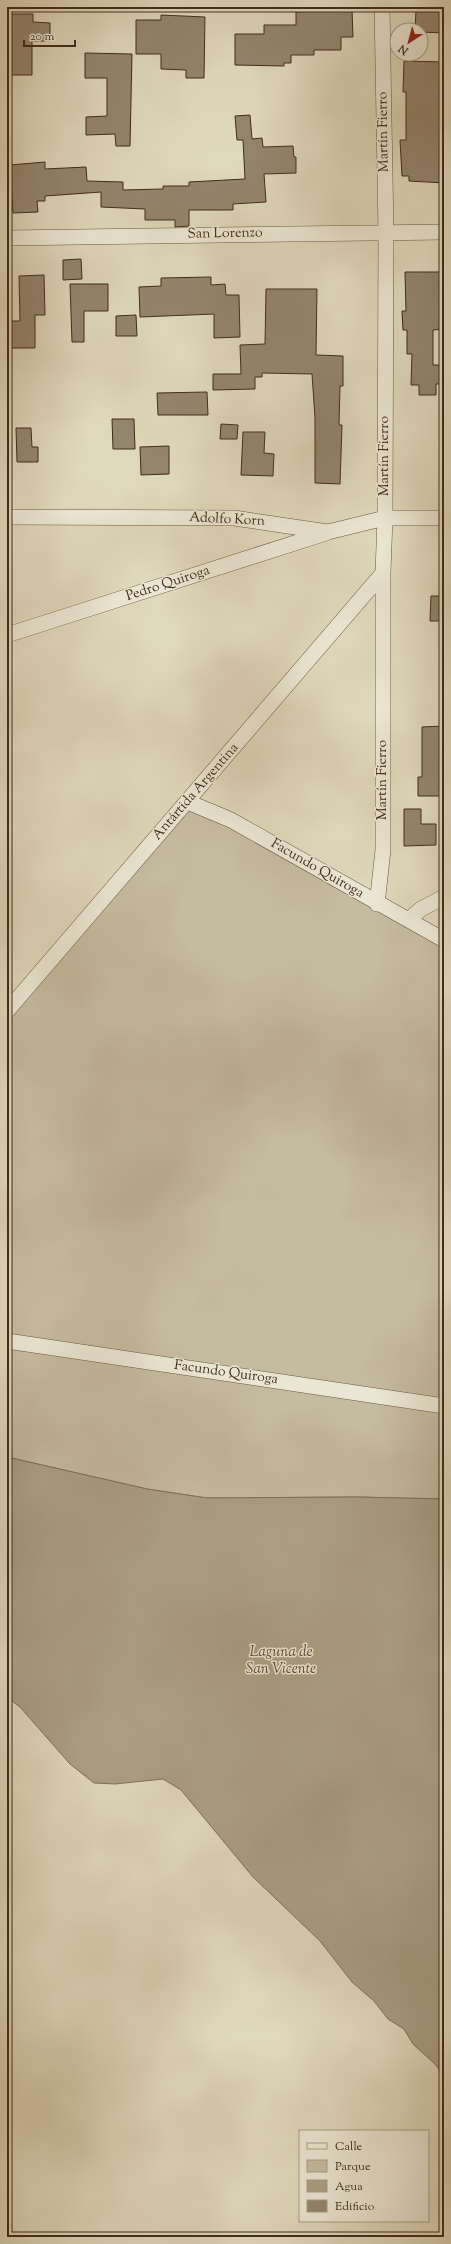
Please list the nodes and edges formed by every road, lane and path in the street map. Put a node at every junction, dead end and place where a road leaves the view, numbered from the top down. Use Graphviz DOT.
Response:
graph roads {
  1 [pos="382,7"];
  2 [pos="386,232"];
  3 [pos="444,232"];
  4 [pos="7,238"];
  5 [pos="7,518"];
  6 [pos="385,518"];
  7 [pos="444,518"];
  8 [pos="328,532"];
  9 [pos="383,573"];
  10 [pos="7,635"];
  11 [pos="188,802"];
  12 [pos="444,897"];
  13 [pos="377,904"];
  14 [pos="408,920"];
  15 [pos="444,940"];
  16 [pos="7,1011"];
  17 [pos="7,1341"];
  18 [pos="444,1406"];
  1 -- 2 [label="street, Martín Fierro"];
  2 -- 3 [label="street, San Lorenzo"];
  2 -- 4 [label="street, San Lorenzo"];
  2 -- 6 [label="street, Martín Fierro"];
  5 -- 8 [label="street, Adolfo Korn"];
  6 -- 7 [label="street, Adolfo Korn"];
  6 -- 8 [label="street, Adolfo Korn"];
  6 -- 9 [label="street, Martín Fierro"];
  8 -- 10 [label="street, Pedro Quiroga"];
  9 -- 11 [label="street, Antártida Argentina"];
  9 -- 13 [label="street, Martín Fierro"];
  11 -- 13 [label="street, Facundo Quiroga"];
  11 -- 16 [label="street, Antártida Argentina"];
  12 -- 14 [label="street"];
  13 -- 14 [label="street, Facundo Quiroga"];
  14 -- 15 [label="street, Facundo Quiroga"];
  17 -- 18 [label="street, Facundo Quiroga"];
}
